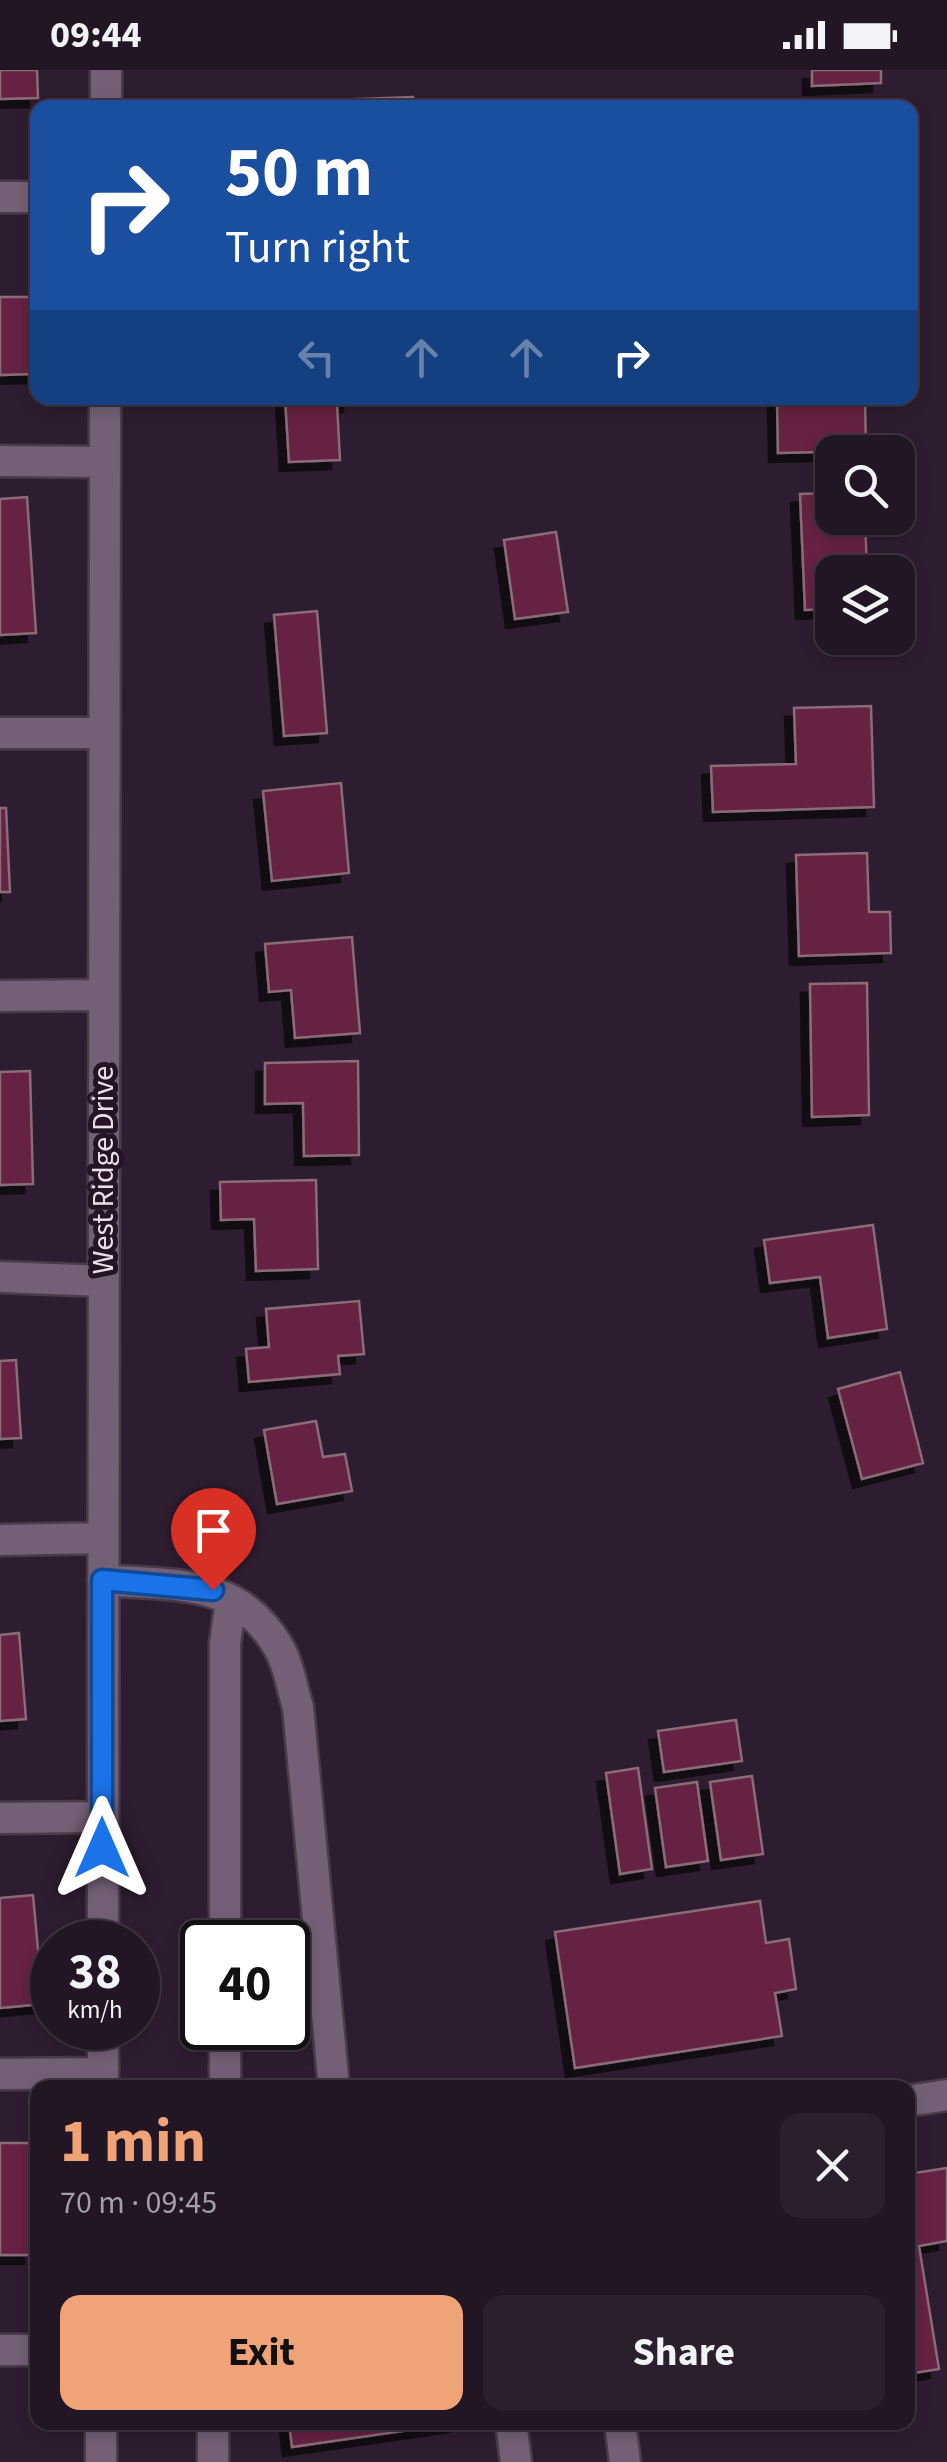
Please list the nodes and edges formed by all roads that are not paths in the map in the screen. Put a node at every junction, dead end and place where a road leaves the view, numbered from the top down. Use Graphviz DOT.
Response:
graph roads {
  1 [pos="106,70"];
  2 [pos="106,100"];
  3 [pos="30,196"];
  4 [pos="0,197"];
  5 [pos="105,405"];
  6 [pos="0,461"];
  7 [pos="105,462"];
  8 [pos="0,733"];
  9 [pos="104,734"];
  10 [pos="103,994"];
  11 [pos="0,996"];
  12 [pos="0,1277"];
  13 [pos="103,1281"];
  14 [pos="103,1538"];
  15 [pos="0,1540"];
  16 [pos="102,1580"];
  17 [pos="231,1600"];
  18 [pos="102,1817"];
  19 [pos="0,1818"];
  20 [pos="103,1920"];
  21 [pos="225,1920"];
  22 [pos="103,2050"];
  23 [pos="225,2050"];
  24 [pos="0,2074"];
  25 [pos="103,2080"];
  26 [pos="225,2080"];
  27 [pos="333,2080"];
  28 [pos="947,2095"];
  29 [pos="915,2100"];
  30 [pos="0,2350"];
  31 [pos="30,2350"];
  32 [pos="101,2430"];
  33 [pos="213,2430"];
  34 [pos="512,2430"];
  35 [pos="621,2430"];
  36 [pos="101,2462"];
  37 [pos="213,2462"];
  38 [pos="516,2462"];
  39 [pos="625,2462"];
  1 -- 2 [label="street"];
  3 -- 4 [label="street"];
  5 -- 7 [label="street, West Ridge Drive"];
  6 -- 7 [label="street"];
  7 -- 9 [label="street, West Ridge Drive"];
  8 -- 9 [label="street"];
  9 -- 10 [label="street, West Ridge Drive"];
  10 -- 11 [label="street"];
  10 -- 13 [label="street, West Ridge Drive"];
  12 -- 13 [label="street"];
  13 -- 14 [label="street, West Ridge Drive"];
  14 -- 15 [label="street"];
  14 -- 16 [label="street, West Ridge Drive"];
  16 -- 17 [label="street"];
  16 -- 18 [label="street, West Ridge Drive"];
  17 -- 21 [label="street"];
  17 -- 27 [label="street"];
  18 -- 19 [label="street"];
  18 -- 20 [label="street, West Ridge Drive"];
  22 -- 25 [label="street"];
  23 -- 26 [label="street"];
  24 -- 25 [label="street"];
  28 -- 29 [label="street"];
  30 -- 31 [label="street"];
  32 -- 36 [label="street"];
  33 -- 37 [label="street"];
  34 -- 38 [label="street"];
  35 -- 39 [label="street"];
}
